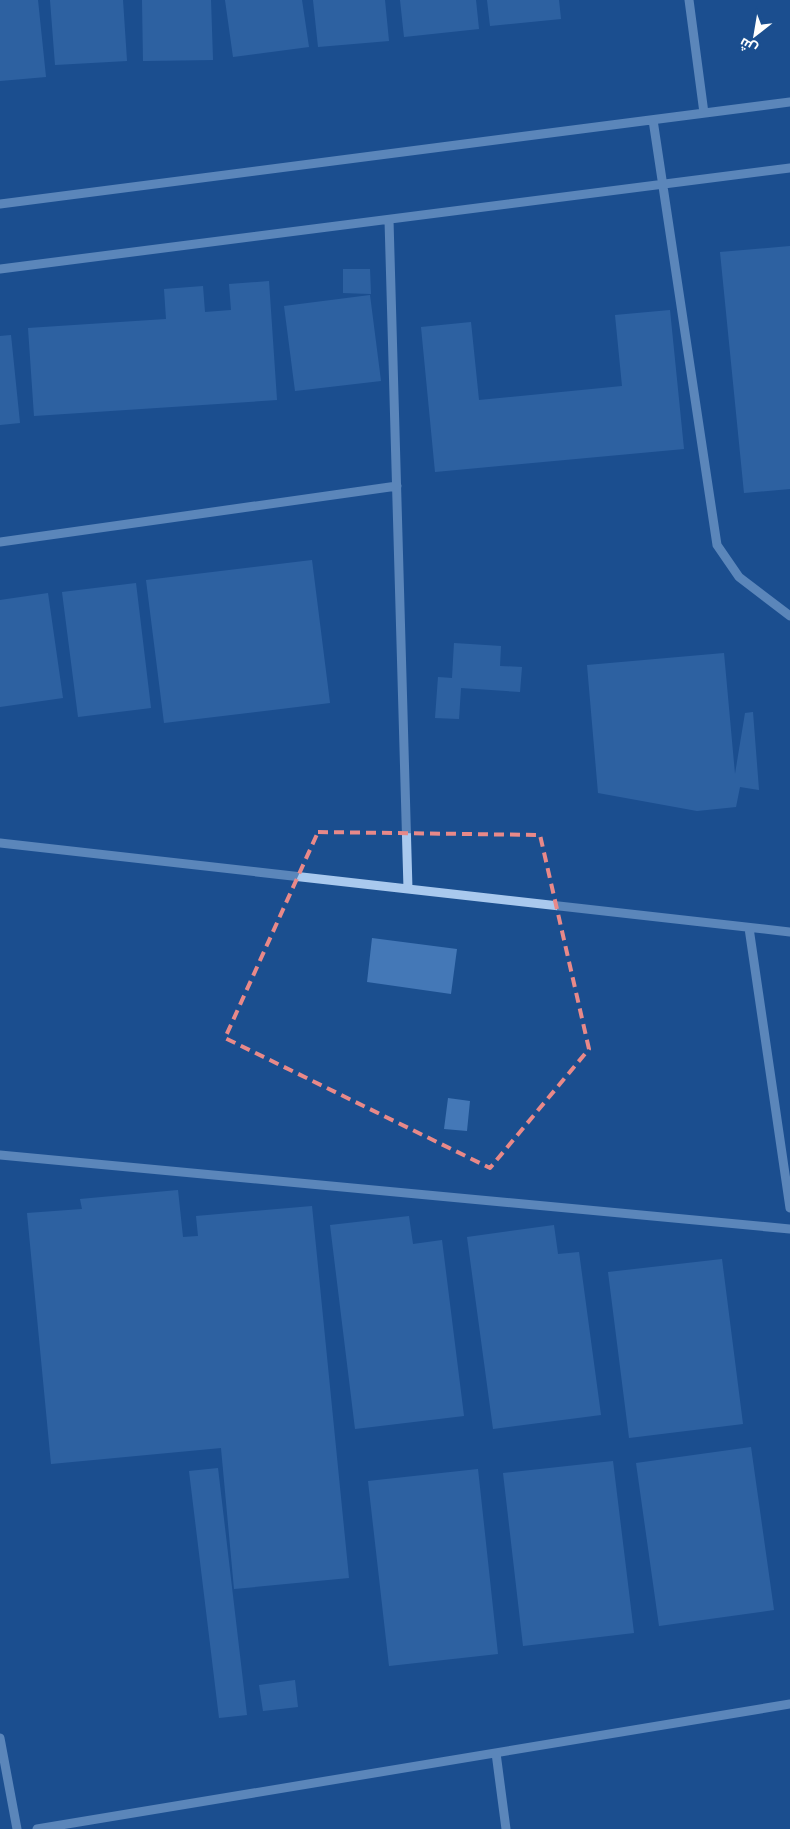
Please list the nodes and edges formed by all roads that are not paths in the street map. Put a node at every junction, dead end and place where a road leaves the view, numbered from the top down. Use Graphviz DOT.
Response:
graph roads {
  1 [pos="689,0"];
  2 [pos="790,102"];
  3 [pos="704,113"];
  4 [pos="653,120"];
  5 [pos="790,168"];
  6 [pos="662,184"];
  7 [pos="0,204"];
  8 [pos="389,220"];
  9 [pos="0,269"];
  10 [pos="397,486"];
  11 [pos="0,542"];
  12 [pos="790,616"];
  13 [pos="0,843"];
  14 [pos="408,889"];
  15 [pos="749,928"];
  16 [pos="790,932"];
  17 [pos="0,1155"];
  18 [pos="790,1208"];
  19 [pos="790,1229"];
  20 [pos="790,1704"];
  21 [pos="0,1738"];
  22 [pos="496,1753"];
  23 [pos="17,1829"];
  24 [pos="37,1829"];
  25 [pos="506,1829"];
  1 -- 3 [label="street"];
  2 -- 3 [label="street"];
  3 -- 4 [label="street"];
  4 -- 6 [label="street"];
  4 -- 7 [label="street"];
  5 -- 6 [label="street"];
  6 -- 8 [label="street"];
  6 -- 12 [label="street"];
  8 -- 9 [label="street"];
  8 -- 10 [label="street"];
  10 -- 11 [label="street"];
  10 -- 14 [label="street"];
  13 -- 14 [label="street"];
  14 -- 15 [label="street"];
  15 -- 16 [label="street"];
  15 -- 18 [label="street"];
  17 -- 19 [label="street"];
  20 -- 22 [label="street"];
  21 -- 23 [label="street"];
  22 -- 24 [label="street"];
  22 -- 25 [label="street"];
}
